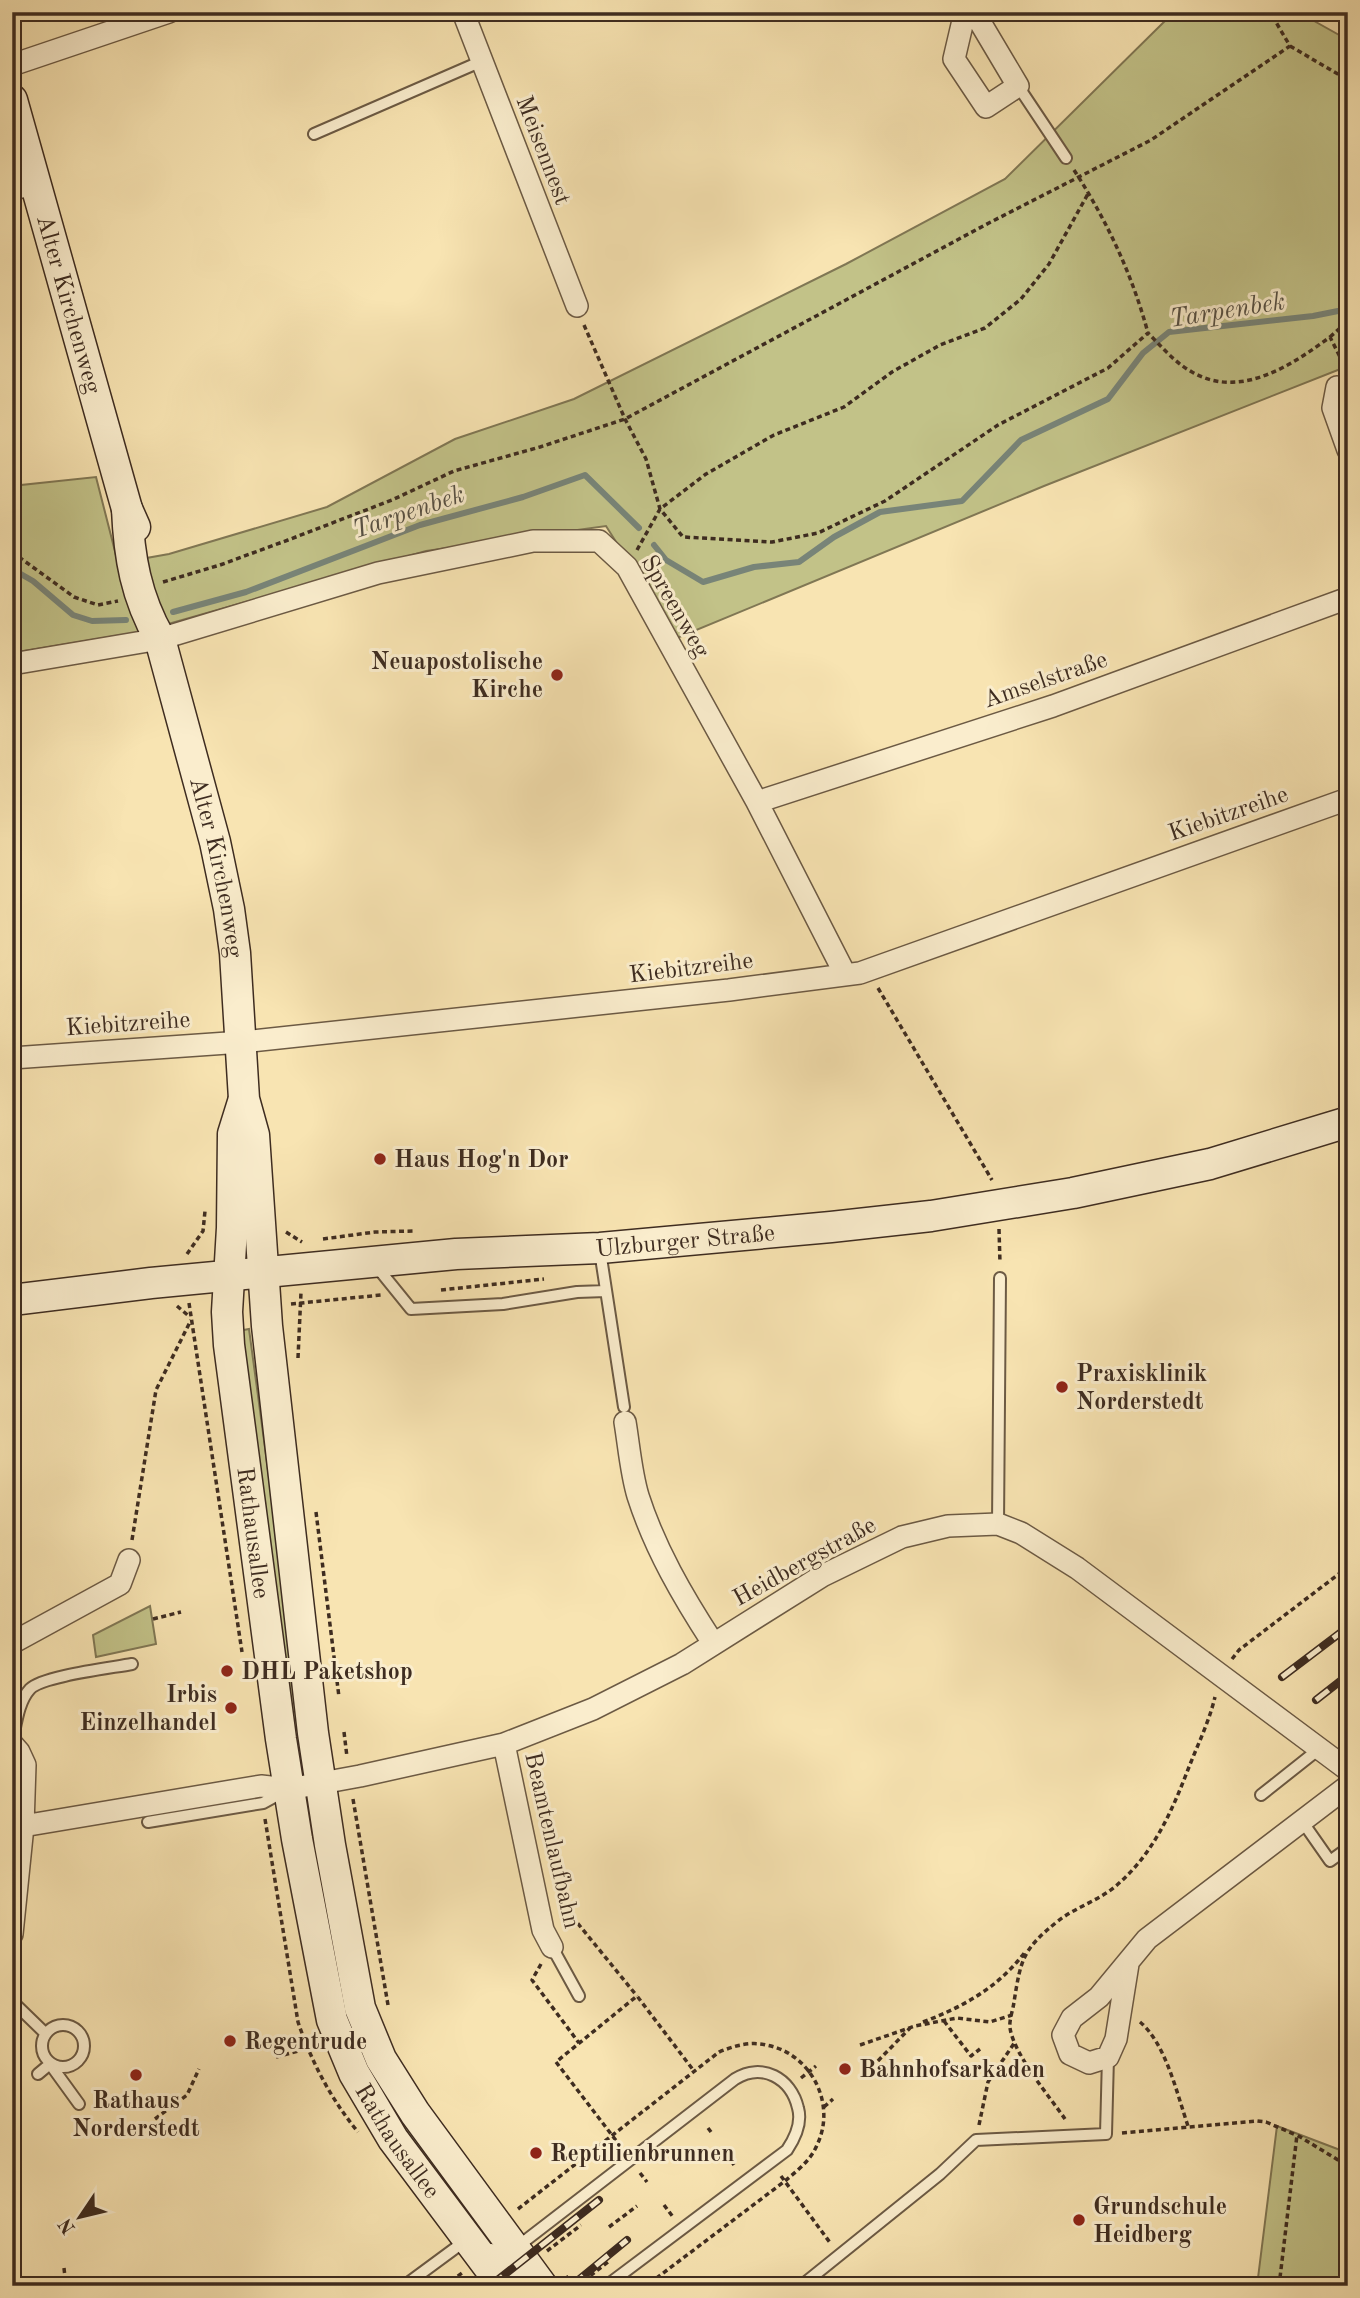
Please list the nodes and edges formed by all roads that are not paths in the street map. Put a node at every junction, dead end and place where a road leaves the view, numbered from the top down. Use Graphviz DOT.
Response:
graph roads {
  1 [pos="169,12"];
  2 [pos="463,12"];
  3 [pos="965,12"];
  4 [pos="974,12"];
  5 [pos="482,61"];
  6 [pos="12,65"];
  7 [pos="1018,86"];
  8 [pos="12,100"];
  9 [pos="314,134"];
  10 [pos="1066,158"];
  11 [pos="24,186"];
  12 [pos="577,306"];
  13 [pos="1337,387"];
  14 [pos="1348,450"];
  15 [pos="1348,598"];
  16 [pos="160,639"];
  17 [pos="12,664"];
  18 [pos="1348,799"];
  19 [pos="757,802"];
  20 [pos="845,974"];
  21 [pos="242,1042"];
  22 [pos="12,1058"];
  23 [pos="244,1099"];
  24 [pos="1348,1122"];
  25 [pos="600,1248"];
  26 [pos="373,1262"];
  27 [pos="264,1272"];
  28 [pos="229,1276"];
  29 [pos="1000,1279"];
  30 [pos="607,1291"];
  31 [pos="12,1300"];
  32 [pos="625,1415"];
  33 [pos="998,1524"];
  34 [pos="129,1560"];
  35 [pos="12,1643"];
  36 [pos="713,1643"];
  37 [pos="132,1664"];
  38 [pos="12,1743"];
  39 [pos="504,1744"];
  40 [pos="1319,1749"];
  41 [pos="1348,1770"];
  42 [pos="321,1783"];
  43 [pos="1348,1786"];
  44 [pos="289,1789"];
  45 [pos="1261,1795"];
  46 [pos="1302,1821"];
  47 [pos="148,1822"];
  48 [pos="23,1826"];
  49 [pos="1348,1848"];
  50 [pos="12,1934"];
  51 [pos="547,1938"];
  52 [pos="1128,1964"];
  53 [pos="579,1996"];
  54 [pos="12,2001"];
  55 [pos="45,2033"];
  56 [pos="1108,2057"];
  57 [pos="50,2064"];
  58 [pos="38,2074"];
  59 [pos="79,2104"];
  60 [pos="477,2227"];
  61 [pos="404,2286"];
  62 [pos="503,2286"];
  63 [pos="530,2286"];
  64 [pos="542,2286"];
  65 [pos="606,2286"];
  66 [pos="801,2286"];
  1 -- 6 [label="street"];
  2 -- 5 [label="street, Meisennest"];
  3 -- 7 [label="street"];
  4 -- 7 [label="street"];
  5 -- 9 [label="lane"];
  5 -- 12 [label="street, Meisennest"];
  7 -- 10 [label="lane"];
  8 -- 11 [label="main road, Alter Kirchenweg"];
  11 -- 16 [label="main road, Alter Kirchenweg"];
  13 -- 14 [label="street"];
  15 -- 19 [label="street, Amselstraße"];
  16 -- 17 [label="street, Spreenweg"];
  16 -- 19 [label="street, Spreenweg"];
  16 -- 21 [label="main road, Alter Kirchenweg"];
  18 -- 20 [label="street, Kiebitzreihe"];
  19 -- 20 [label="street, Spreenweg"];
  20 -- 21 [label="street, Kiebitzreihe"];
  21 -- 22 [label="street, Kiebitzreihe"];
  21 -- 23 [label="main road, Alter Kirchenweg"];
  23 -- 27 [label="main road, Alter Kirchenweg"];
  23 -- 28 [label="main road, Alter Kirchenweg"];
  24 -- 25 [label="main road, Ulzburger Straße"];
  25 -- 26 [label="main road, Ulzburger Straße"];
  25 -- 30 [label="lane"];
  26 -- 27 [label="main road, Ulzburger Straße"];
  26 -- 30 [label="lane"];
  27 -- 28 [label="main road, Ulzburger Straße"];
  27 -- 42 [label="main road, Rathausallee"];
  28 -- 31 [label="main road, Ulzburger Straße"];
  28 -- 44 [label="main road, Rathausallee"];
  29 -- 33 [label="lane"];
  30 -- 32 [label="lane"];
  32 -- 36 [label="street"];
  33 -- 36 [label="street, Heidbergstraße"];
  33 -- 40 [label="street, Heidbergstraße"];
  34 -- 35 [label="street"];
  36 -- 39 [label="street, Heidbergstraße"];
  37 -- 38 [label="lane"];
  38 -- 48 [label="street"];
  39 -- 42 [label="street, Heidbergstraße"];
  39 -- 51 [label="street, Beamtenlaufbahn"];
  40 -- 41 [label="street, Heidbergstraße"];
  40 -- 45 [label="lane"];
  42 -- 44 [label="street"];
  42 -- 60 [label="main road, Rathausallee"];
  43 -- 46 [label="street"];
  44 -- 47 [label="lane"];
  44 -- 48 [label="street"];
  44 -- 60 [label="main road, Rathausallee"];
  46 -- 49 [label="lane"];
  46 -- 52 [label="street"];
  48 -- 50 [label="street"];
  51 -- 53 [label="lane"];
  52 -- 56 [label="street"];
  52 -- 56 [label="street"];
  54 -- 55 [label="lane"];
  55 -- 57 [label="lane"];
  55 -- 57 [label="lane"];
  56 -- 66 [label="lane"];
  57 -- 58 [label="lane"];
  57 -- 59 [label="lane"];
  60 -- 61 [label="lane"];
  60 -- 62 [label="main road, Rathausallee"];
  60 -- 63 [label="lane, Rathausallee"];
  60 -- 64 [label="main road, Rathausallee"];
  60 -- 65 [label="lane"];
}
